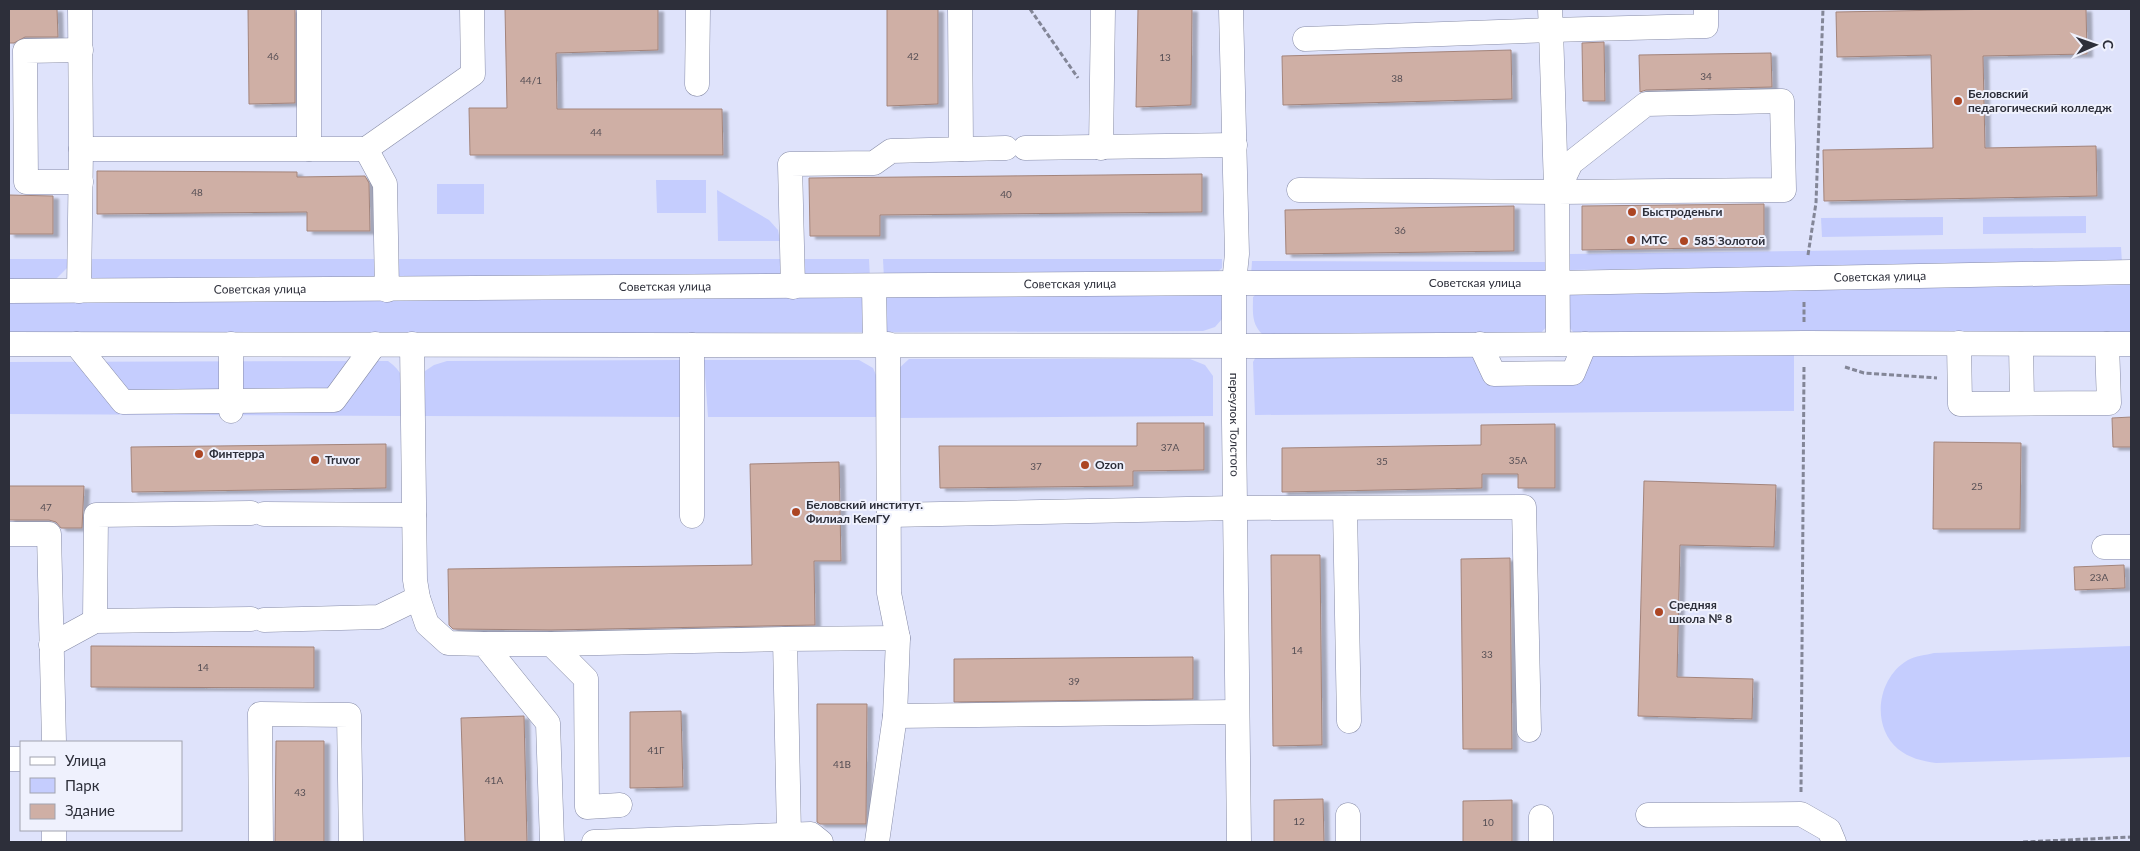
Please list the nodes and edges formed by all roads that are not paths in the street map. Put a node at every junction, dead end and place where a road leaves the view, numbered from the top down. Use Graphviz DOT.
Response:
graph roads {
  1 [pos="80,9"];
  2 [pos="309,9"];
  3 [pos="472,9"];
  4 [pos="698,9"];
  5 [pos="960,9"];
  6 [pos="1103,9"];
  7 [pos="1231,9"];
  8 [pos="1706,9"];
  9 [pos="1551,19"];
  10 [pos="1305,39"];
  11 [pos="80,50"];
  12 [pos="697,84"];
  13 [pos="1235,145"];
  14 [pos="1102,148"];
  15 [pos="81,149"];
  16 [pos="309,149"];
  17 [pos="366,149"];
  18 [pos="961,149"];
  19 [pos="81,182"];
  20 [pos="1299,190"];
  21 [pos="1557,192"];
  22 [pos="2131,272"];
  23 [pos="1558,282"];
  24 [pos="1234,283"];
  25 [pos="874,286"];
  26 [pos="793,287"];
  27 [pos="387,290"];
  28 [pos="9,291"];
  29 [pos="78,291"];
  30 [pos="1959,343"];
  31 [pos="9,344"];
  32 [pos="76,344"];
  33 [pos="231,344"];
  34 [pos="375,344"];
  35 [pos="412,344"];
  36 [pos="882,344"];
  37 [pos="1234,344"];
  38 [pos="1480,344"];
  39 [pos="1558,344"];
  40 [pos="1585,344"];
  41 [pos="2021,344"];
  42 [pos="2107,344"];
  43 [pos="2131,344"];
  44 [pos="692,345"];
  45 [pos="2022,403"];
  46 [pos="231,406"];
  47 [pos="1235,508"];
  48 [pos="1345,508"];
  49 [pos="414,514"];
  50 [pos="889,515"];
  51 [pos="692,516"];
  52 [pos="9,534"];
  53 [pos="2104,547"];
  54 [pos="2131,547"];
  55 [pos="418,598"];
  56 [pos="95,621"];
  57 [pos="898,638"];
  58 [pos="785,639"];
  59 [pos="484,644"];
  60 [pos="552,644"];
  61 [pos="52,645"];
  62 [pos="1236,712"];
  63 [pos="895,716"];
  64 [pos="1349,721"];
  65 [pos="1529,730"];
  66 [pos="54,741"];
  67 [pos="620,805"];
  68 [pos="1348,815"];
  69 [pos="1648,815"];
  70 [pos="1541,817"];
  71 [pos="789,835"];
  72 [pos="261,842"];
  73 [pos="350,842"];
  74 [pos="552,842"];
  75 [pos="594,842"];
  76 [pos="821,842"];
  77 [pos="877,842"];
  78 [pos="1239,842"];
  79 [pos="1348,842"];
  80 [pos="1541,842"];
  81 [pos="1834,842"];
  1 -- 11 [label="street"];
  2 -- 16 [label="street"];
  3 -- 17 [label="street"];
  4 -- 12 [label="street"];
  5 -- 18 [label="street"];
  6 -- 14 [label="street"];
  7 -- 13 [label="street, переулок Толстого"];
  8 -- 9 [label="street"];
  9 -- 10 [label="street"];
  9 -- 21 [label="street"];
  11 -- 15 [label="street"];
  11 -- 19 [label="street"];
  13 -- 14 [label="street"];
  13 -- 24 [label="street, переулок Толстого"];
  14 -- 18 [label="street"];
  15 -- 16 [label="street"];
  15 -- 19 [label="street"];
  16 -- 17 [label="street"];
  17 -- 27 [label="street"];
  18 -- 26 [label="street"];
  19 -- 29 [label="street"];
  20 -- 21 [label="street"];
  21 -- 21 [label="street"];
  21 -- 23 [label="street"];
  22 -- 23 [label="street, Советская улица"];
  23 -- 24 [label="street, Советская улица"];
  23 -- 39 [label="street"];
  24 -- 25 [label="street, Советская улица"];
  24 -- 37 [label="street, переулок Толстого"];
  25 -- 26 [label="street, Советская улица"];
  25 -- 36 [label="street"];
  26 -- 27 [label="street, Советская улица"];
  27 -- 29 [label="street, Советская улица"];
  28 -- 29 [label="street, Советская улица"];
  30 -- 40 [label="street"];
  30 -- 41 [label="street"];
  30 -- 45 [label="street"];
  31 -- 32 [label="street"];
  32 -- 33 [label="street"];
  32 -- 46 [label="street"];
  33 -- 34 [label="street"];
  33 -- 46 [label="street"];
  34 -- 35 [label="street"];
  34 -- 46 [label="street"];
  35 -- 44 [label="street"];
  35 -- 49 [label="street"];
  36 -- 37 [label="street"];
  36 -- 44 [label="street"];
  36 -- 50 [label="street"];
  37 -- 38 [label="street"];
  37 -- 47 [label="street, переулок Толстого"];
  38 -- 39 [label="street"];
  38 -- 40 [label="street"];
  39 -- 40 [label="street"];
  41 -- 42 [label="street"];
  41 -- 45 [label="street"];
  42 -- 43 [label="street"];
  42 -- 45 [label="street"];
  44 -- 51 [label="street"];
  47 -- 48 [label="street"];
  47 -- 50 [label="street"];
  47 -- 62 [label="street, переулок Толстого"];
  48 -- 64 [label="street"];
  48 -- 65 [label="street"];
  49 -- 55 [label="street"];
  49 -- 56 [label="street"];
  50 -- 57 [label="street"];
  52 -- 61 [label="street"];
  53 -- 54 [label="street"];
  55 -- 56 [label="street"];
  55 -- 59 [label="street"];
  56 -- 61 [label="street"];
  57 -- 58 [label="street"];
  57 -- 63 [label="street"];
  58 -- 60 [label="street"];
  58 -- 71 [label="street"];
  59 -- 60 [label="street"];
  59 -- 74 [label="street"];
  60 -- 67 [label="street"];
  61 -- 66 [label="street"];
  62 -- 63 [label="street"];
  62 -- 78 [label="street, переулок Толстого"];
  63 -- 77 [label="street"];
  68 -- 79 [label="street"];
  69 -- 81 [label="street"];
  70 -- 80 [label="street"];
  71 -- 75 [label="street"];
  71 -- 76 [label="street"];
  72 -- 73 [label="street"];
}
